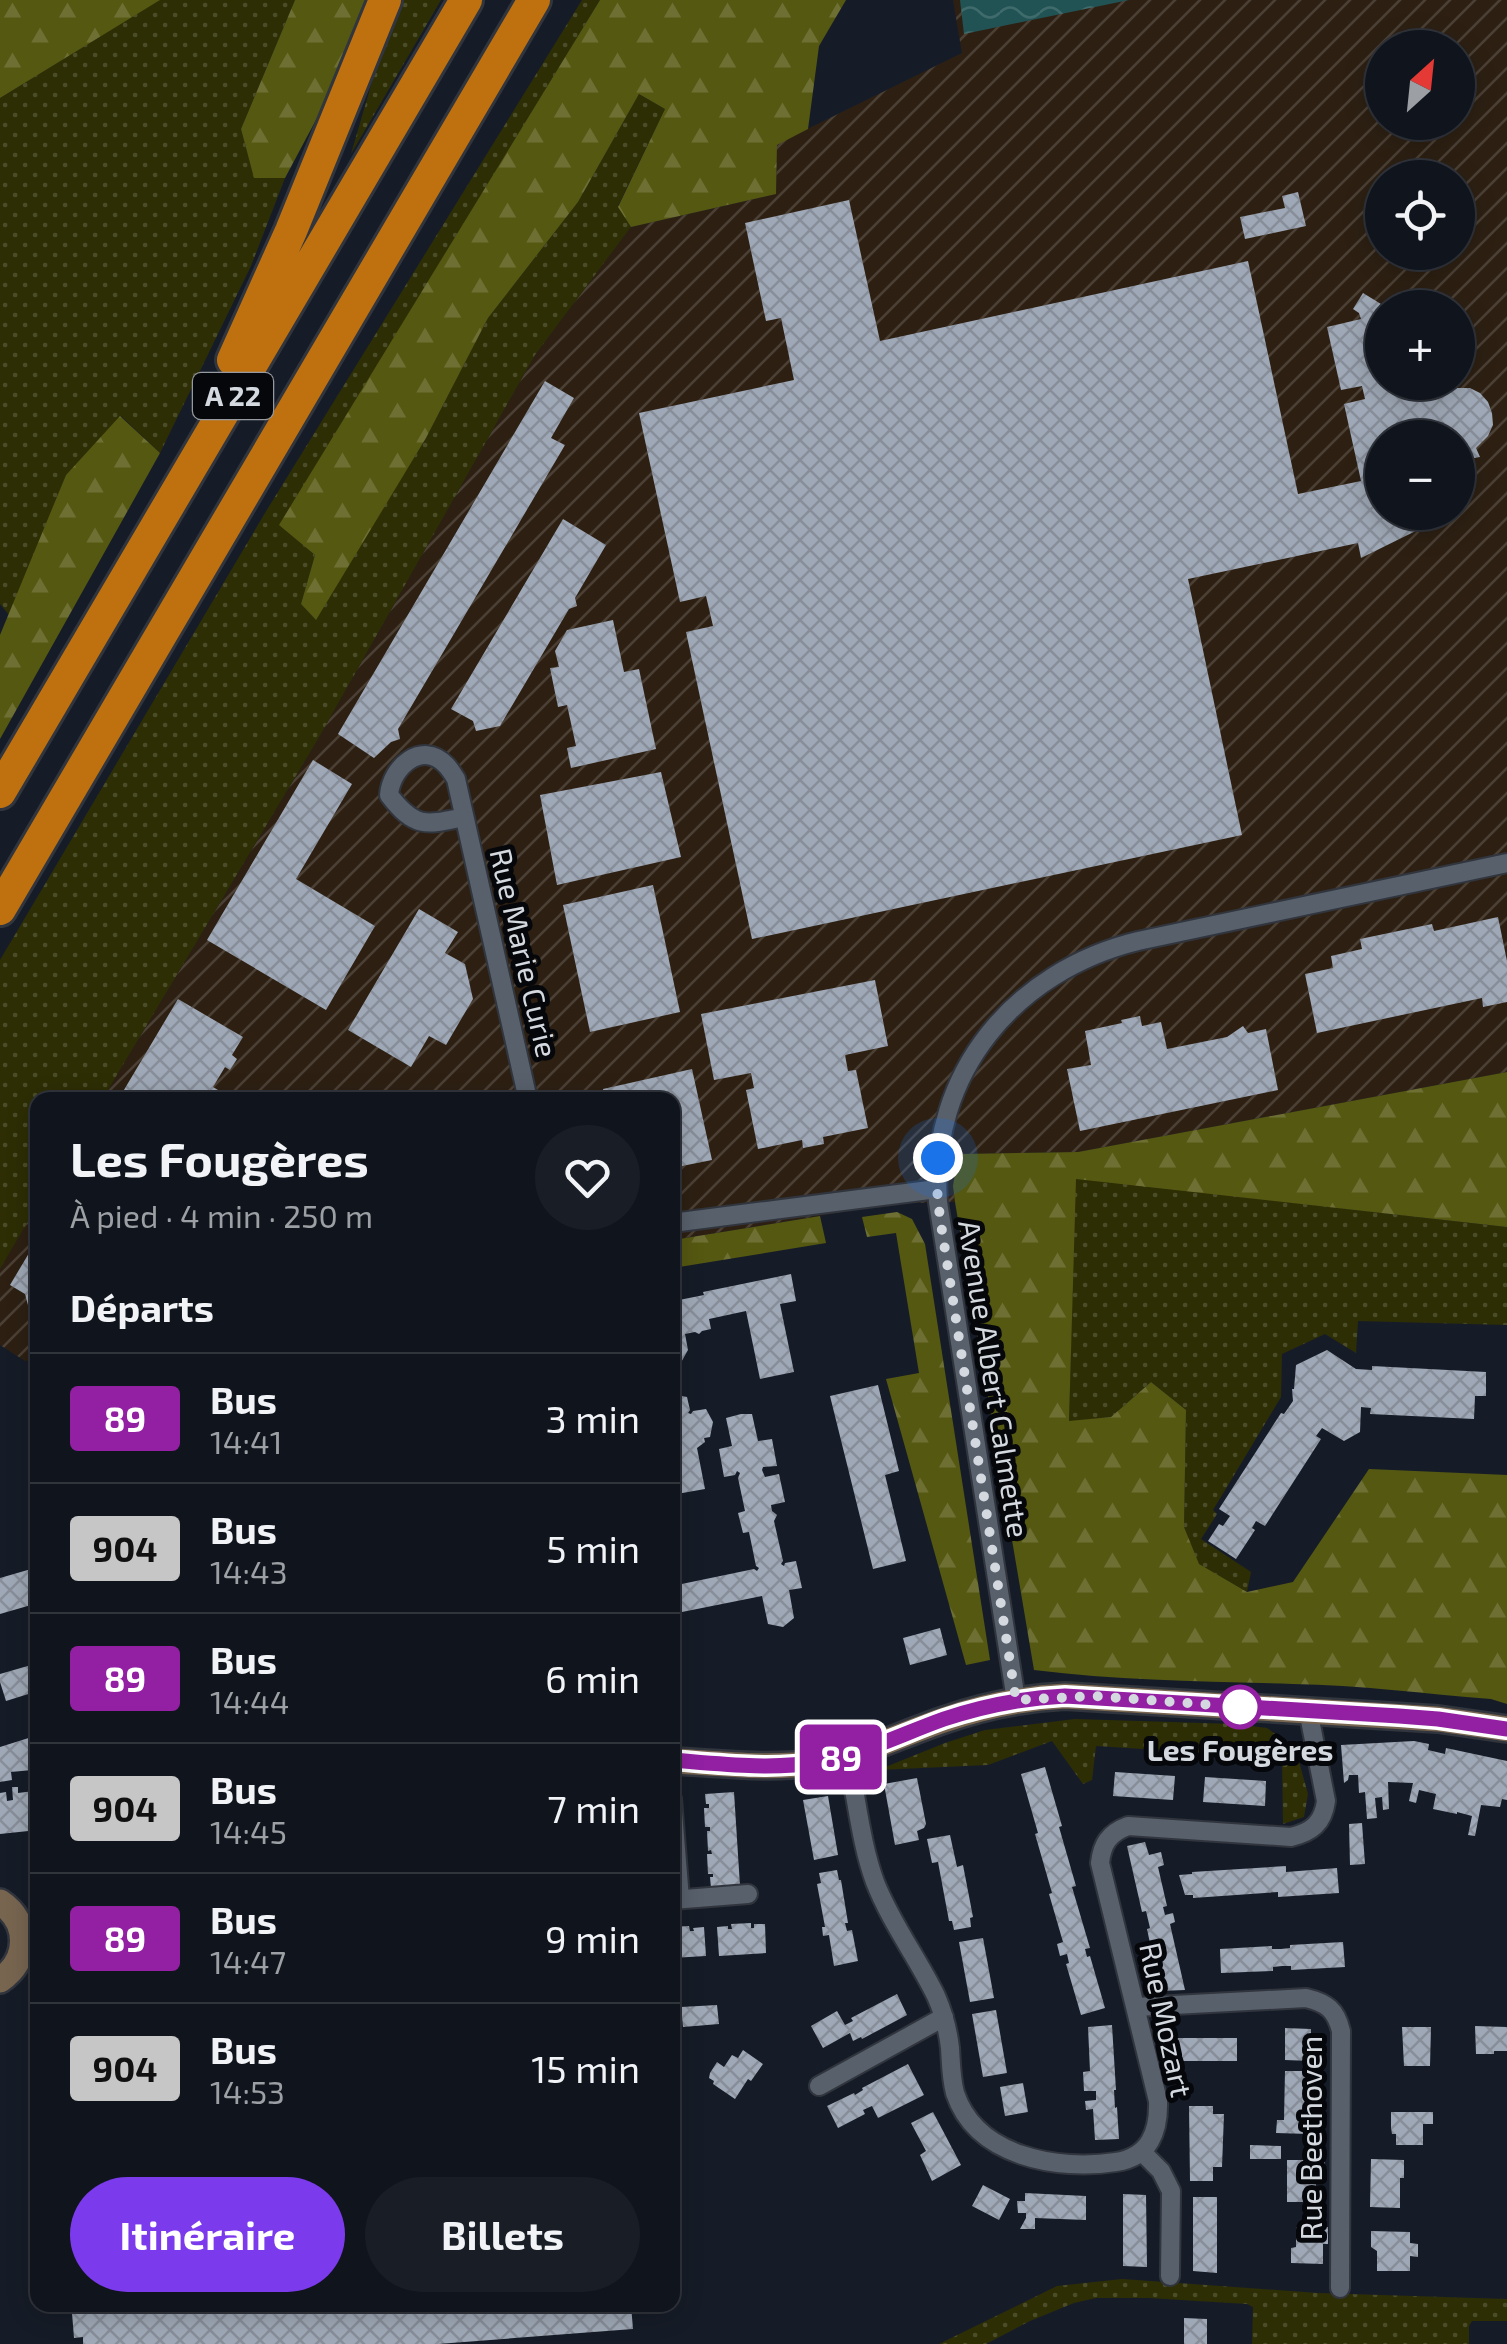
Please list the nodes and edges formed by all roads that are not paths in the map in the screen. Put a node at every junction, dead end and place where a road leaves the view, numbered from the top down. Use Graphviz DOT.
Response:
graph roads {
  1 [pos="385,0"];
  2 [pos="466,0"];
  3 [pos="532,6"];
  4 [pos="58,693"];
  5 [pos="0,792"];
  6 [pos="464,817"];
  7 [pos="1507,863"];
  8 [pos="0,909"];
  9 [pos="526,1092"];
  10 [pos="937,1189"];
  11 [pos="680,1222"];
  12 [pos="1016,1700"];
  13 [pos="1308,1710"];
  14 [pos="1507,1729"];
  15 [pos="847,1755"];
  16 [pos="680,1760"];
  17 [pos="748,1894"];
  18 [pos="680,1899"];
  19 [pos="3,1904"];
  20 [pos="30,1909"];
  21 [pos="29,1948"];
  22 [pos="1,1981"];
  23 [pos="1136,2007"];
  24 [pos="944,2018"];
  25 [pos="819,2086"];
  26 [pos="1142,2152"];
  27 [pos="1170,2276"];
  28 [pos="1340,2288"];
  1 -- 4 [label="highway"];
  2 -- 4 [label="highway, A 22"];
  3 -- 8 [label="highway, A 22"];
  4 -- 5 [label="highway, A 22"];
  6 -- 6 [label="street, Rue Marie Curie"];
  6 -- 9 [label="street, Rue Marie Curie"];
  7 -- 10 [label="street, Avenue Albert Calmette"];
  10 -- 11 [label="street"];
  10 -- 12 [label="street, Avenue Albert Calmette"];
  12 -- 13 [label="street"];
  12 -- 15 [label="street"];
  13 -- 14 [label="street"];
  13 -- 23 [label="street, Rue Mozart"];
  15 -- 16 [label="street"];
  15 -- 24 [label="street"];
  17 -- 18 [label="street"];
  19 -- 20 [label="street"];
  19 -- 21 [label="street"];
  21 -- 22 [label="street"];
  23 -- 26 [label="street, Rue Mozart"];
  23 -- 28 [label="street, Rue Beethoven"];
  24 -- 25 [label="street"];
  24 -- 26 [label="street"];
  26 -- 27 [label="street"];
}
